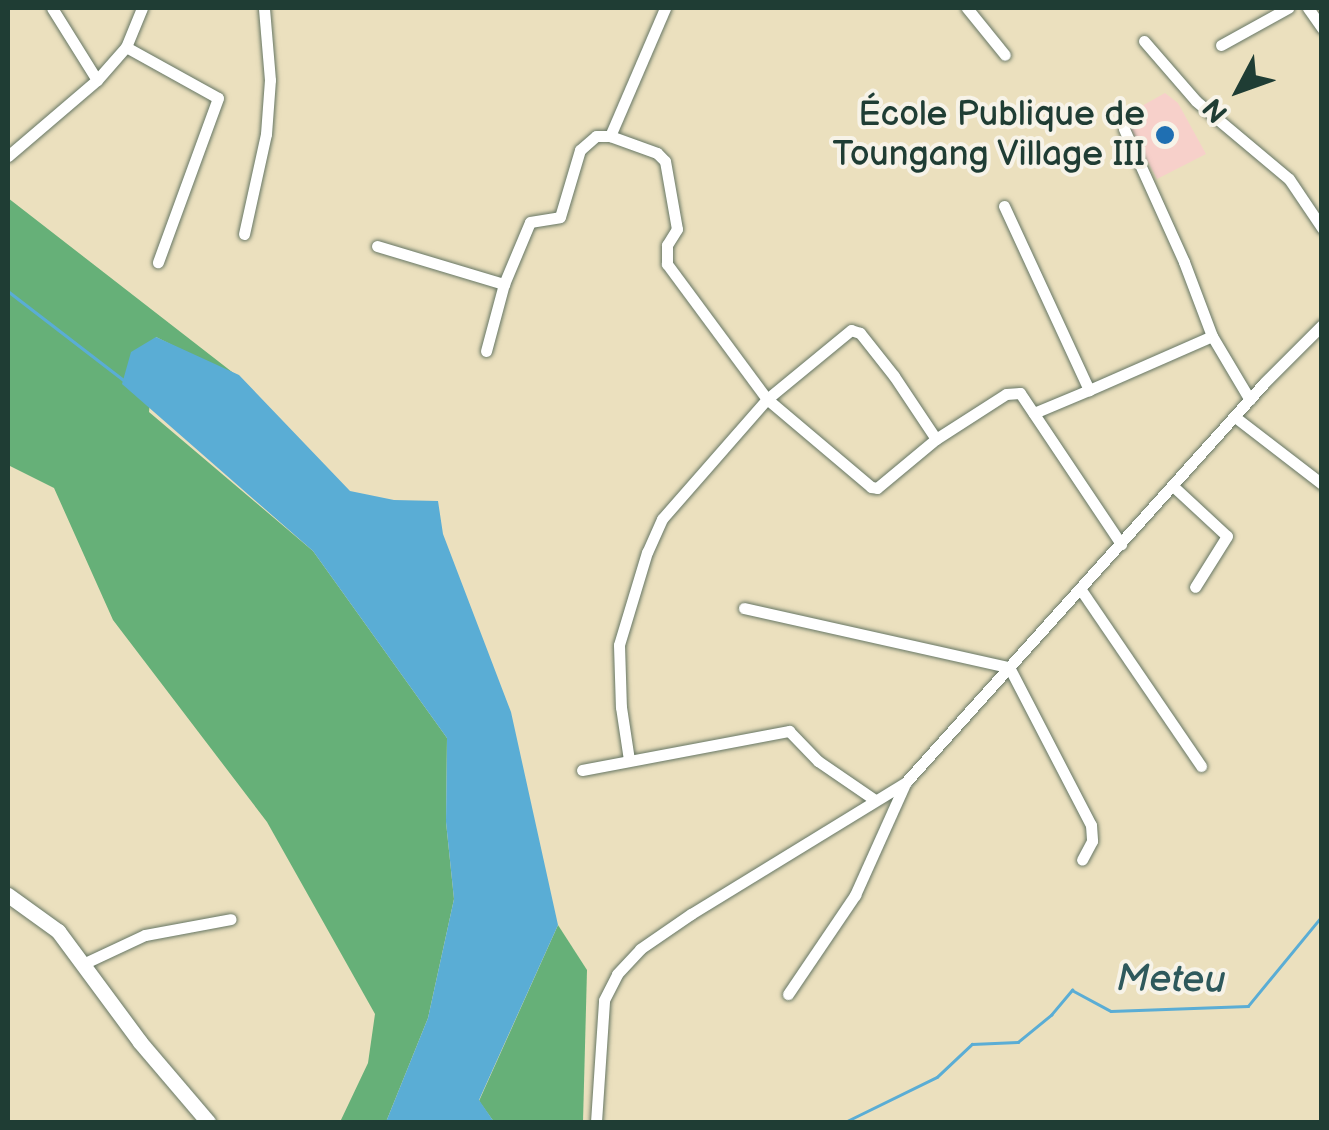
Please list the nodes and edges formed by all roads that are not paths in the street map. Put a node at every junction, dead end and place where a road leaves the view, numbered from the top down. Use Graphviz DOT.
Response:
graph roads {
  1 [pos="52,8"];
  2 [pos="142,8"];
  3 [pos="264,8"];
  4 [pos="665,8"];
  5 [pos="967,8"];
  6 [pos="1288,8"];
  7 [pos="1308,8"];
  8 [pos="1322,28"];
  9 [pos="1144,41"];
  10 [pos="1221,45"];
  11 [pos="126,47"];
  12 [pos="1005,54"];
  13 [pos="98,80"];
  14 [pos="1124,129"];
  15 [pos="610,136"];
  16 [pos="8,156"];
  17 [pos="1004,206"];
  18 [pos="1322,228"];
  19 [pos="244,234"];
  20 [pos="376,246"];
  21 [pos="158,262"];
  22 [pos="504,284"];
  23 [pos="1322,326"];
  24 [pos="1212,336"];
  25 [pos="486,350"];
  26 [pos="1089,390"];
  27 [pos="767,399"];
  28 [pos="1250,400"];
  29 [pos="1034,413"];
  30 [pos="1235,417"];
  31 [pos="936,439"];
  32 [pos="1322,484"];
  33 [pos="1174,487"];
  34 [pos="1121,544"];
  35 [pos="1196,587"];
  36 [pos="1080,590"];
  37 [pos="744,608"];
  38 [pos="1009,667"];
  39 [pos="629,760"];
  40 [pos="1202,766"];
  41 [pos="582,770"];
  42 [pos="906,782"];
  43 [pos="875,800"];
  44 [pos="1082,860"];
  45 [pos="8,895"];
  46 [pos="230,919"];
  47 [pos="85,963"];
  48 [pos="788,994"];
  49 [pos="208,1122"];
  50 [pos="596,1122"];
  1 -- 13 [label="street"];
  2 -- 11 [label="street"];
  3 -- 19 [label="street"];
  4 -- 15 [label="street"];
  5 -- 12 [label="street"];
  6 -- 10 [label="street"];
  7 -- 8 [label="street"];
  9 -- 18 [label="street"];
  11 -- 13 [label="street"];
  11 -- 21 [label="street"];
  13 -- 16 [label="street"];
  14 -- 24 [label="street"];
  15 -- 22 [label="street"];
  15 -- 27 [label="street"];
  17 -- 26 [label="street"];
  20 -- 22 [label="street"];
  22 -- 25 [label="street"];
  23 -- 28 [label="street"];
  24 -- 26 [label="street"];
  24 -- 28 [label="street"];
  26 -- 29 [label="street"];
  27 -- 31 [label="street"];
  27 -- 31 [label="street"];
  27 -- 39 [label="street"];
  28 -- 30 [label="street"];
  29 -- 31 [label="street"];
  29 -- 34 [label="street"];
  30 -- 32 [label="street"];
  30 -- 33 [label="street"];
  33 -- 34 [label="street"];
  33 -- 35 [label="street"];
  34 -- 36 [label="street"];
  36 -- 38 [label="street"];
  36 -- 40 [label="street"];
  37 -- 38 [label="street"];
  38 -- 42 [label="street"];
  38 -- 44 [label="street"];
  39 -- 41 [label="street"];
  39 -- 43 [label="street"];
  42 -- 43 [label="street"];
  42 -- 48 [label="street"];
  43 -- 50 [label="street"];
  45 -- 47 [label="street"];
  46 -- 47 [label="street"];
  47 -- 49 [label="street"];
}
